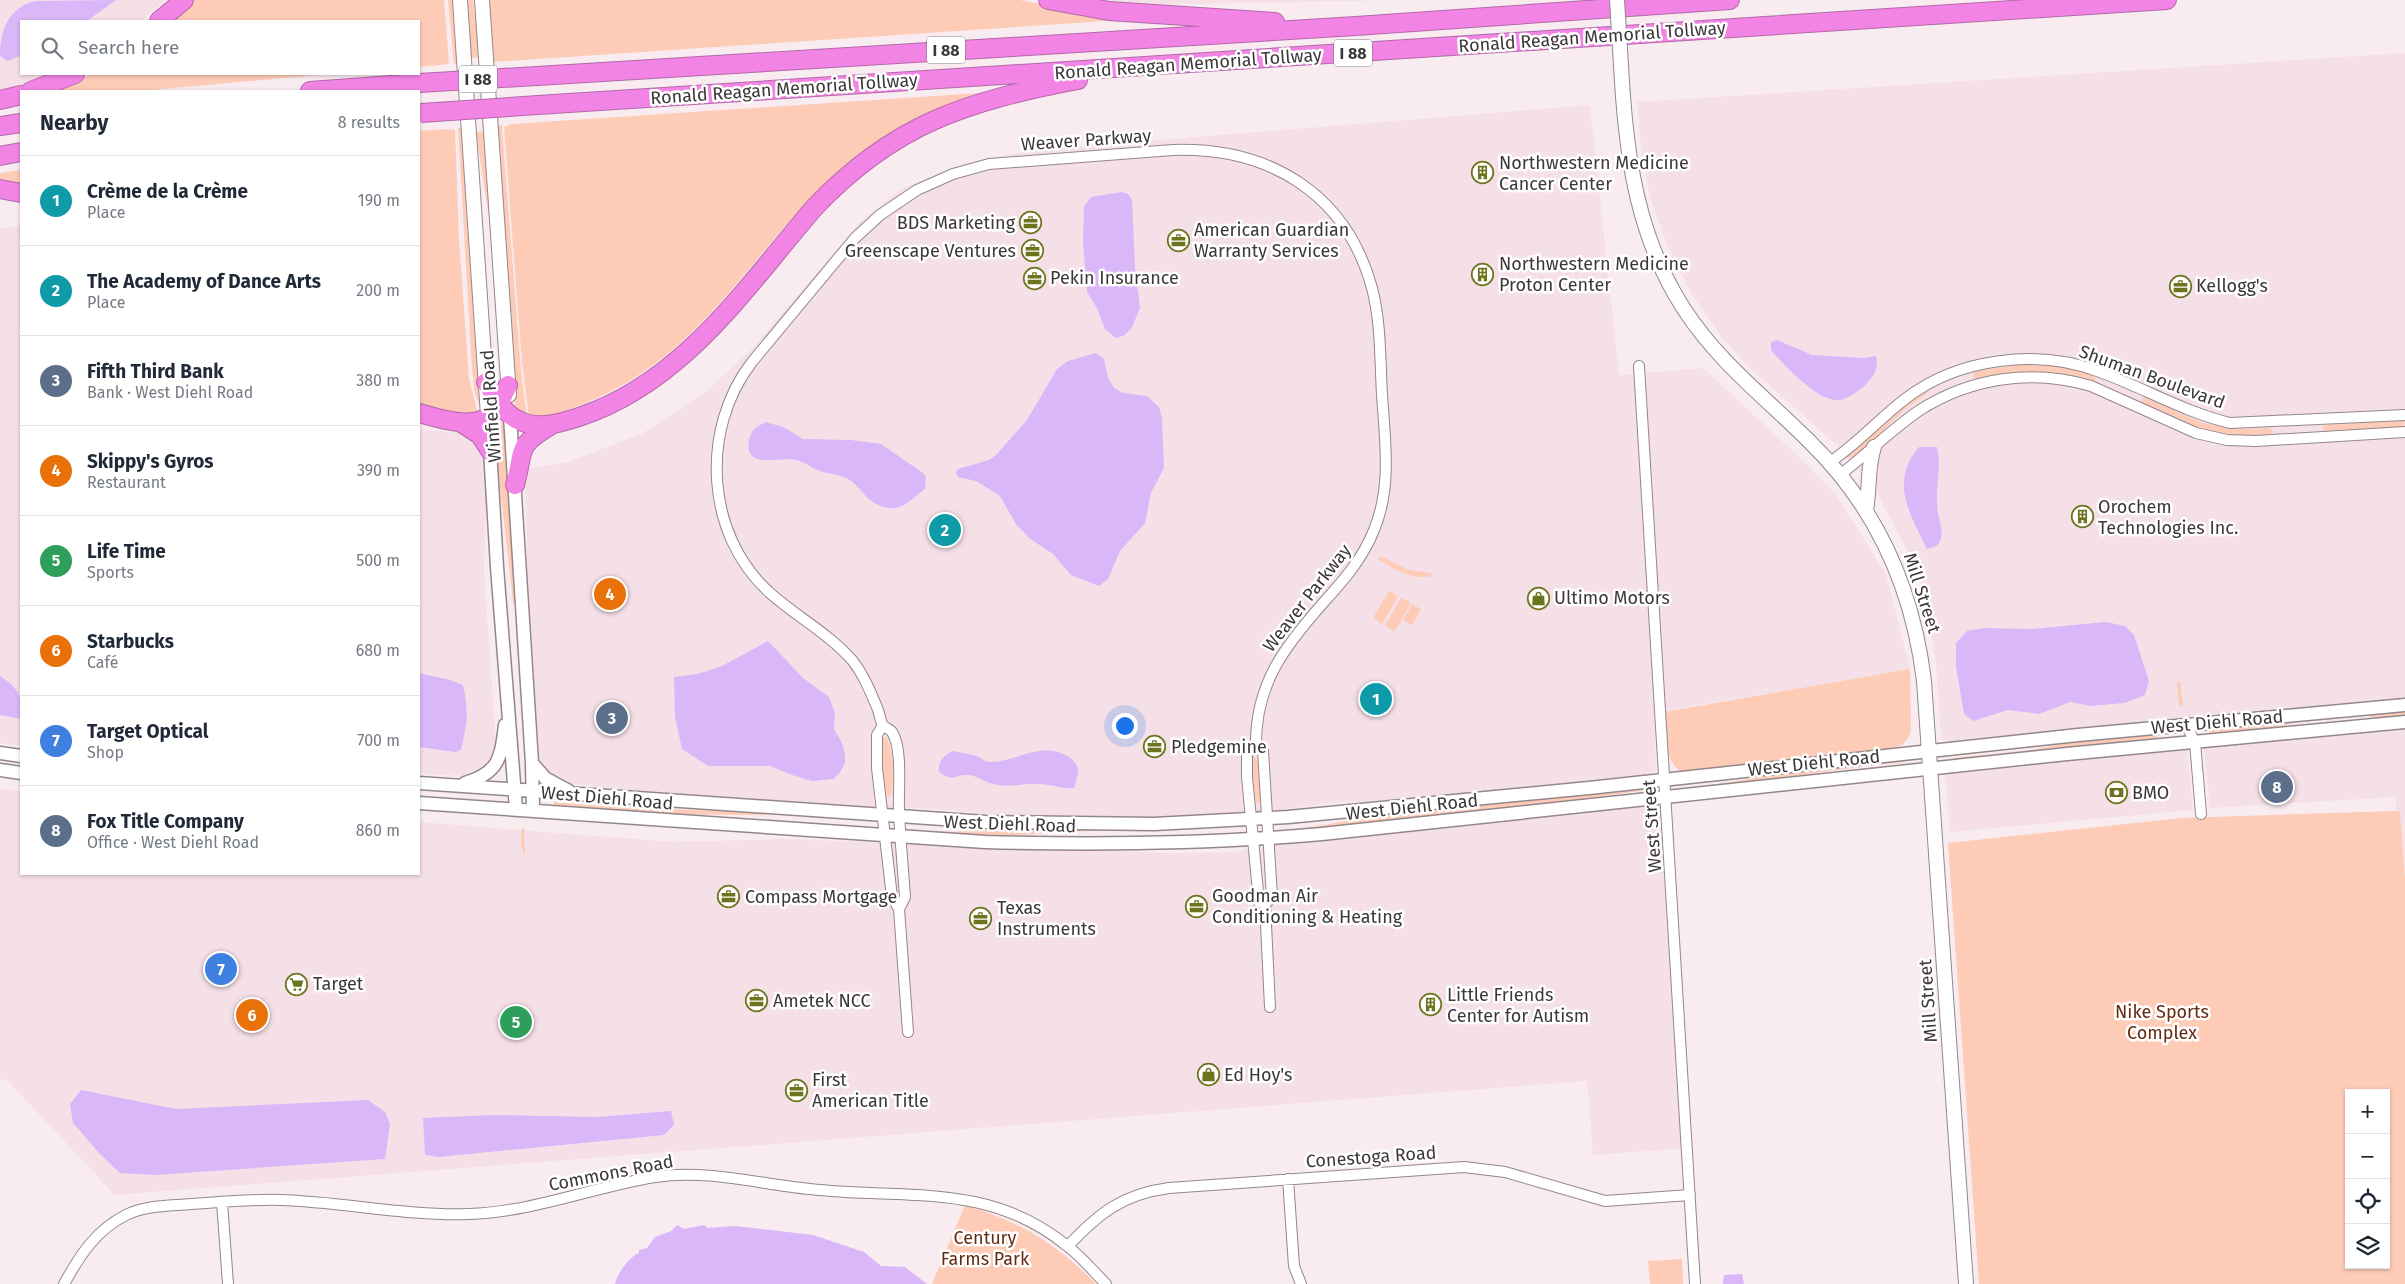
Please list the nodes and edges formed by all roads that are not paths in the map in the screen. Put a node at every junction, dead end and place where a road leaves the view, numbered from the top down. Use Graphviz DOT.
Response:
graph roads {
  1 [pos="184,0"];
  2 [pos="460,0"];
  3 [pos="482,0"];
  4 [pos="1048,0"];
  5 [pos="1617,0"];
  6 [pos="1730,0"];
  7 [pos="2167,0"];
  8 [pos="161,20"];
  9 [pos="1356,26"];
  10 [pos="1149,66"];
  11 [pos="72,75"];
  12 [pos="34,90"];
  13 [pos="324,90"];
  14 [pos="20,95"];
  15 [pos="0,100"];
  16 [pos="420,113"];
  17 [pos="20,123"];
  18 [pos="0,126"];
  19 [pos="20,152"];
  20 [pos="0,156"];
  21 [pos="0,189"];
  22 [pos="20,193"];
  23 [pos="1639,366"];
  24 [pos="486,382"];
  25 [pos="508,385"];
  26 [pos="499,411"];
  27 [pos="420,413"];
  28 [pos="2405,415"];
  29 [pos="460,422"];
  30 [pos="551,426"];
  31 [pos="2405,432"];
  32 [pos="1874,447"];
  33 [pos="491,452"];
  34 [pos="1830,462"];
  35 [pos="1840,475"];
  36 [pos="515,485"];
  37 [pos="1866,510"];
  38 [pos="508,703"];
  39 [pos="2405,705"];
  40 [pos="2405,722"];
  41 [pos="883,725"];
  42 [pos="2186,725"];
  43 [pos="2195,742"];
  44 [pos="1256,746"];
  45 [pos="1929,751"];
  46 [pos="0,753"];
  47 [pos="20,756"];
  48 [pos="532,762"];
  49 [pos="1930,768"];
  50 [pos="0,770"];
  51 [pos="20,773"];
  52 [pos="1665,780"];
  53 [pos="420,783"];
  54 [pos="457,786"];
  55 [pos="516,790"];
  56 [pos="532,791"];
  57 [pos="576,794"];
  58 [pos="1667,797"];
  59 [pos="420,803"];
  60 [pos="516,809"];
  61 [pos="532,810"];
  62 [pos="2200,814"];
  63 [pos="882,815"];
  64 [pos="899,816"];
  65 [pos="1268,818"];
  66 [pos="1251,819"];
  67 [pos="884,835"];
  68 [pos="901,836"];
  69 [pos="1269,838"];
  70 [pos="1253,840"];
  71 [pos="1265,904"];
  72 [pos="899,909"];
  73 [pos="1270,1007"];
  74 [pos="908,1032"];
  75 [pos="1288,1179"];
  76 [pos="1690,1195"];
  77 [pos="222,1202"];
  78 [pos="1068,1246"];
  79 [pos="64,1284"];
  80 [pos="228,1284"];
  81 [pos="1106,1284"];
  82 [pos="1301,1284"];
  83 [pos="1695,1284"];
  84 [pos="1966,1284"];
  1 -- 8 [label="highway"];
  2 -- 24 [label="main road, Winfield Road"];
  3 -- 25 [label="main road, Winfield Road"];
  4 -- 9 [label="highway"];
  5 -- 34 [label="main road, Mill Street, bridge"];
  6 -- 9 [label="highway, Ronald Reagan Memorial Tollway / I 88"];
  7 -- 10 [label="highway, Ronald Reagan Memorial Tollway / I 88"];
  9 -- 13 [label="highway, Ronald Reagan Memorial Tollway / I 88, bridge"];
  10 -- 16 [label="highway, Ronald Reagan Memorial Tollway / I 88, bridge"];
  10 -- 30 [label="highway"];
  11 -- 12 [label="highway"];
  14 -- 15 [label="highway"];
  17 -- 18 [label="highway"];
  19 -- 20 [label="highway"];
  21 -- 22 [label="highway"];
  23 -- 52 [label="street, West Street"];
  24 -- 26 [label="highway"];
  25 -- 26 [label="highway"];
  26 -- 29 [label="highway"];
  26 -- 30 [label="highway"];
  26 -- 33 [label="street, Winfield Road"];
  26 -- 36 [label="street, Winfield Road"];
  27 -- 29 [label="highway"];
  28 -- 34 [label="street, Shuman Boulevard"];
  29 -- 33 [label="highway"];
  30 -- 36 [label="highway"];
  31 -- 32 [label="street, Shuman Boulevard"];
  32 -- 35 [label="street, Shuman Boulevard"];
  32 -- 37 [label="main road"];
  33 -- 38 [label="street, Winfield Road"];
  34 -- 35 [label="main road, Mill Street"];
  35 -- 37 [label="main road, Mill Street"];
  36 -- 48 [label="street, Winfield Road"];
  37 -- 45 [label="main road, Mill Street"];
  38 -- 54 [label="street"];
  38 -- 55 [label="street, Winfield Road"];
  39 -- 42 [label="street, West Diehl Road"];
  40 -- 43 [label="street, West Diehl Road"];
  41 -- 44 [label="street, Weaver Parkway"];
  41 -- 63 [label="street"];
  41 -- 64 [label="street, Weaver Parkway"];
  42 -- 43 [label="street"];
  42 -- 45 [label="street, West Diehl Road"];
  43 -- 49 [label="street, West Diehl Road"];
  43 -- 62 [label="street"];
  44 -- 65 [label="street, Weaver Parkway"];
  44 -- 66 [label="street, Weaver Parkway"];
  45 -- 49 [label="main road, Mill Street"];
  45 -- 52 [label="street, West Diehl Road"];
  46 -- 47 [label="street"];
  48 -- 56 [label="street, Winfield Road"];
  48 -- 57 [label="street"];
  49 -- 58 [label="street, West Diehl Road"];
  49 -- 84 [label="main road, Mill Street"];
  50 -- 51 [label="street"];
  52 -- 58 [label="street, West Street"];
  52 -- 65 [label="street, West Diehl Road"];
  53 -- 54 [label="street, West Diehl Road"];
  54 -- 55 [label="street, West Diehl Road"];
  55 -- 56 [label="street, West Diehl Road"];
  55 -- 60 [label="street, Winfield Road"];
  56 -- 57 [label="street, West Diehl Road"];
  56 -- 61 [label="street, Winfield Road"];
  57 -- 63 [label="street, West Diehl Road"];
  58 -- 69 [label="street, West Diehl Road"];
  58 -- 76 [label="street, West Street"];
  59 -- 60 [label="street, West Diehl Road"];
  60 -- 61 [label="street, West Diehl Road"];
  61 -- 67 [label="street, West Diehl Road"];
  63 -- 64 [label="street, West Diehl Road"];
  63 -- 67 [label="street"];
  64 -- 66 [label="street, West Diehl Road"];
  64 -- 68 [label="street, Weaver Parkway"];
  65 -- 66 [label="street, West Diehl Road"];
  65 -- 69 [label="street"];
  66 -- 70 [label="street, Weaver Parkway"];
  67 -- 68 [label="street, West Diehl Road"];
  67 -- 72 [label="street"];
  68 -- 70 [label="street, West Diehl Road"];
  68 -- 72 [label="street, Weaver Parkway"];
  69 -- 70 [label="street, West Diehl Road"];
  69 -- 71 [label="street"];
  70 -- 71 [label="street, Weaver Parkway"];
  71 -- 73 [label="street"];
  72 -- 74 [label="street"];
  75 -- 76 [label="street, Conestoga Road"];
  75 -- 78 [label="street, Conestoga Road"];
  75 -- 82 [label="street"];
  76 -- 83 [label="street, West Street"];
  77 -- 78 [label="street, Commons Road"];
  77 -- 79 [label="street, Commons Road"];
  77 -- 80 [label="street"];
  78 -- 81 [label="street, Commons Road"];
}
